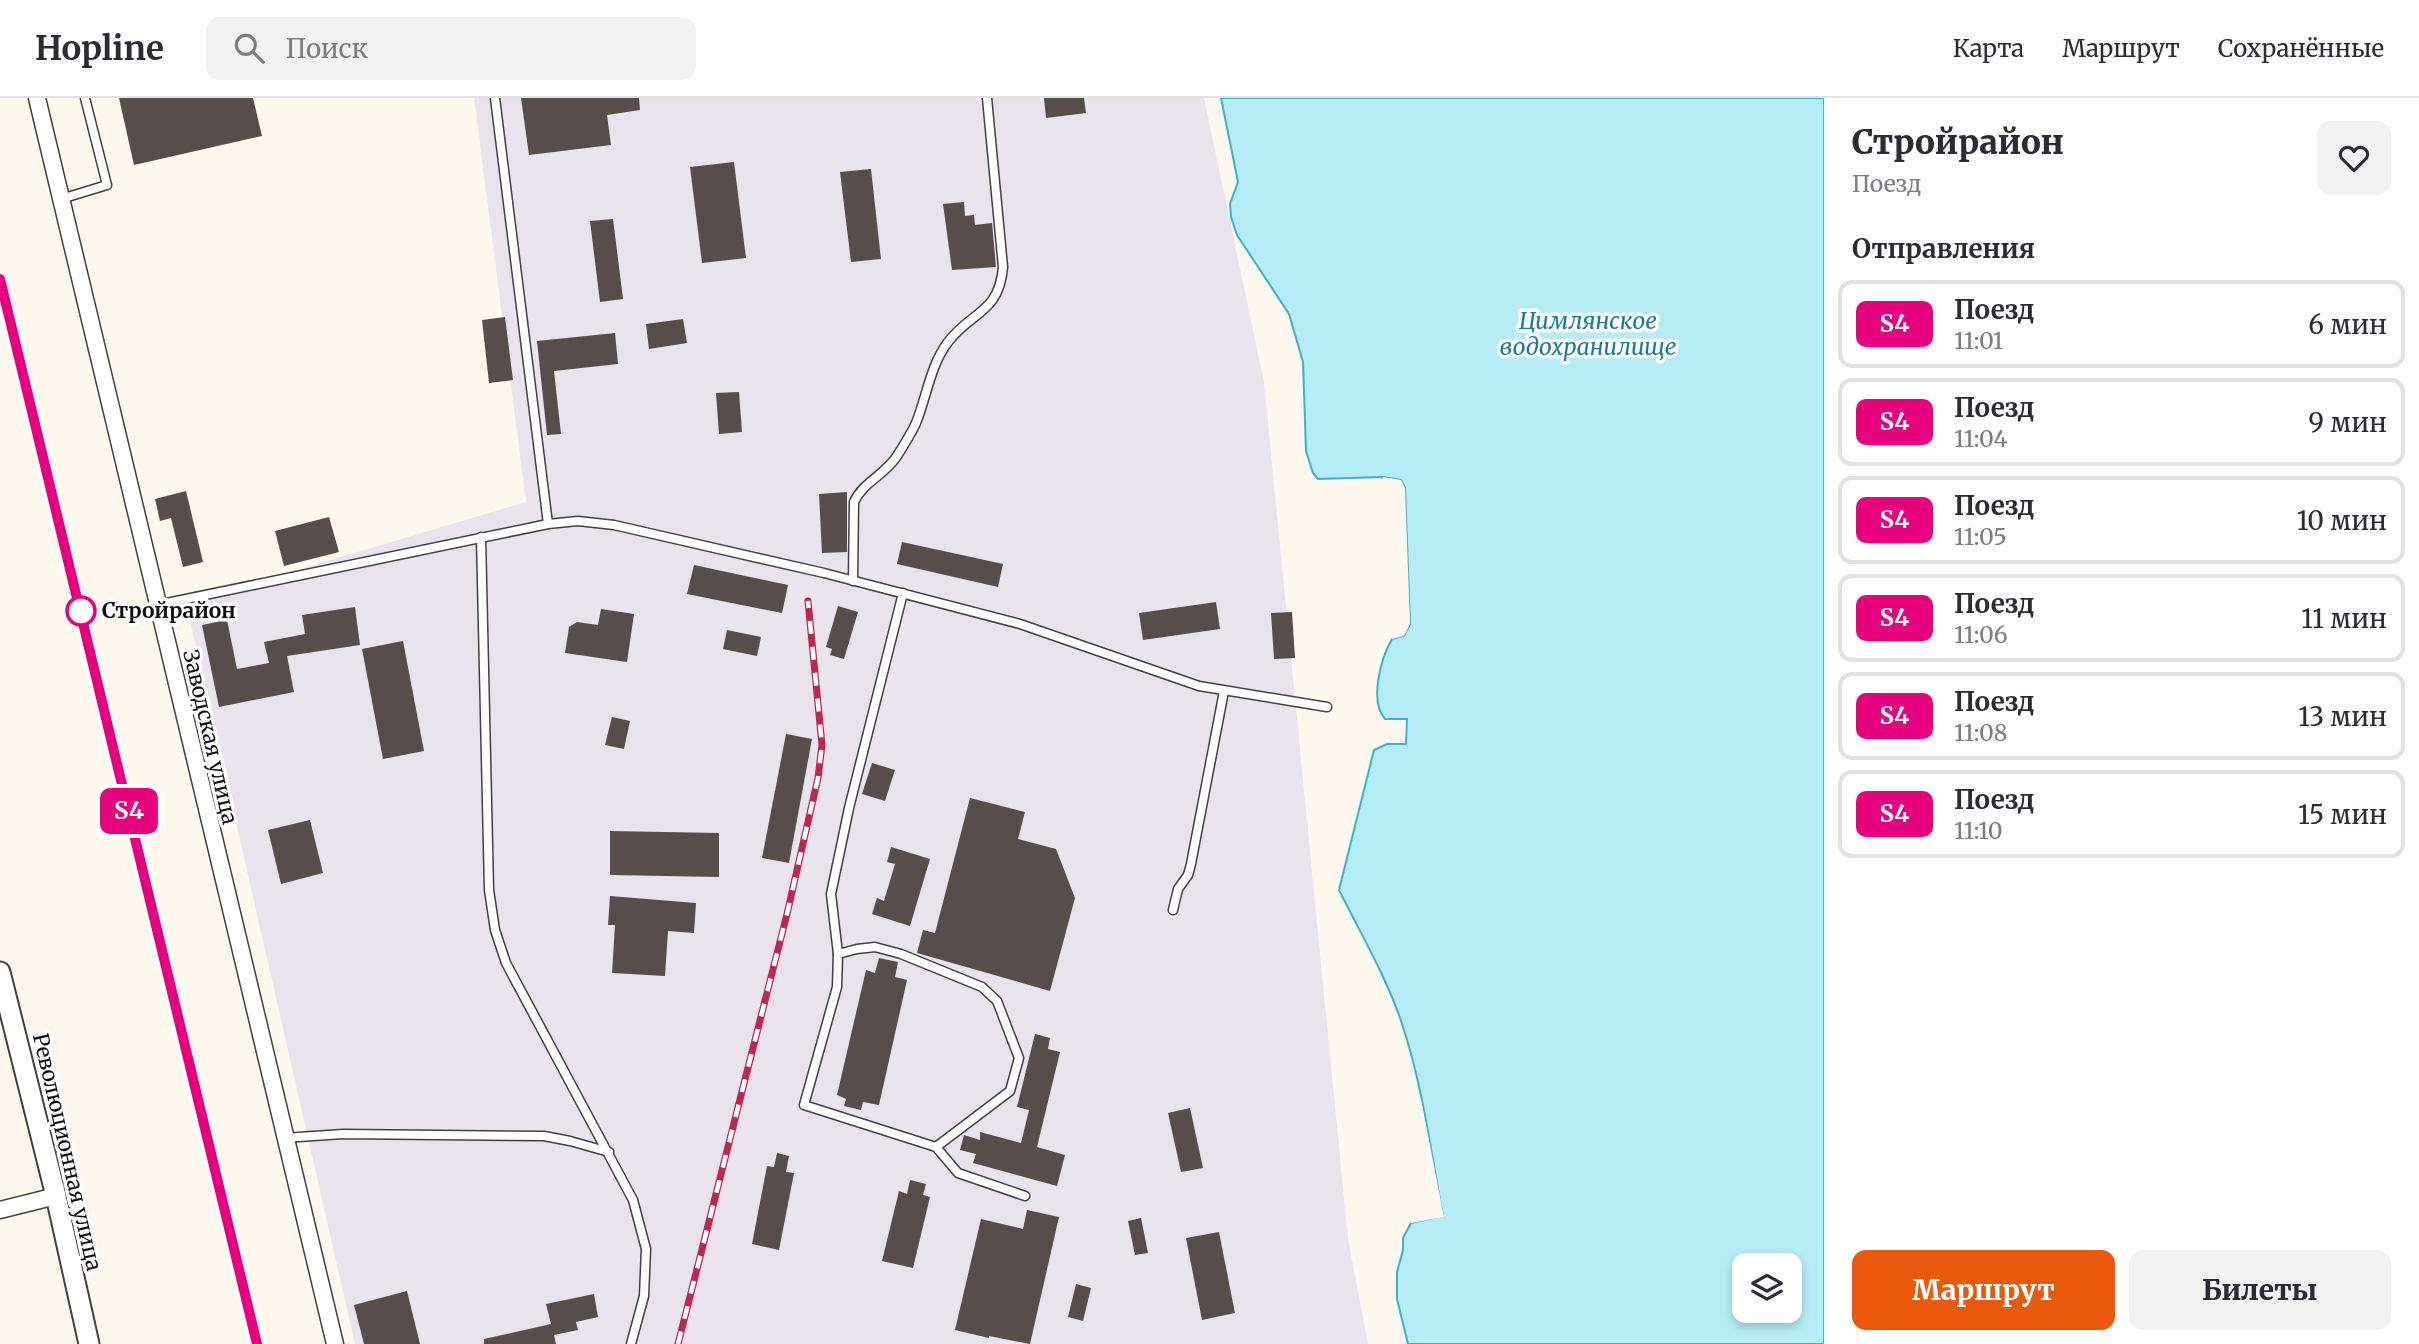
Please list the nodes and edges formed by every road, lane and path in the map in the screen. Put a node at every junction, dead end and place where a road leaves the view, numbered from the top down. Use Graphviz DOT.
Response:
graph roads {
  1 [pos="37,98"];
  2 [pos="85,98"];
  3 [pos="495,98"];
  4 [pos="988,98"];
  5 [pos="61,199"];
  6 [pos="548,524"];
  7 [pos="481,537"];
  8 [pos="853,581"];
  9 [pos="903,593"];
  10 [pos="157,605"];
  11 [pos="1224,691"];
  12 [pos="1327,707"];
  13 [pos="1173,910"];
  14 [pos="838,954"];
  15 [pos="0,972"];
  16 [pos="284,1138"];
  17 [pos="936,1147"];
  18 [pos="609,1152"];
  19 [pos="56,1196"];
  20 [pos="1025,1196"];
  21 [pos="0,1210"];
  22 [pos="89,1344"];
  23 [pos="335,1344"];
  24 [pos="631,1344"];
  1 -- 5 [label="street, Заводская улица"];
  2 -- 5 [label="lane"];
  3 -- 6 [label="lane"];
  4 -- 8 [label="lane"];
  5 -- 10 [label="street, Заводская улица"];
  6 -- 7 [label="lane"];
  6 -- 8 [label="lane"];
  7 -- 10 [label="lane"];
  7 -- 18 [label="lane"];
  8 -- 9 [label="lane"];
  9 -- 11 [label="lane"];
  9 -- 14 [label="lane"];
  10 -- 16 [label="street, Заводская улица"];
  11 -- 12 [label="lane"];
  11 -- 13 [label="lane"];
  14 -- 17 [label="lane"];
  14 -- 17 [label="lane"];
  15 -- 19 [label="street, Революционная улица"];
  16 -- 18 [label="lane"];
  16 -- 23 [label="street, Заводская улица"];
  17 -- 20 [label="lane"];
  18 -- 24 [label="lane"];
  19 -- 21 [label="street"];
  19 -- 22 [label="street, Революционная улица"];
}
